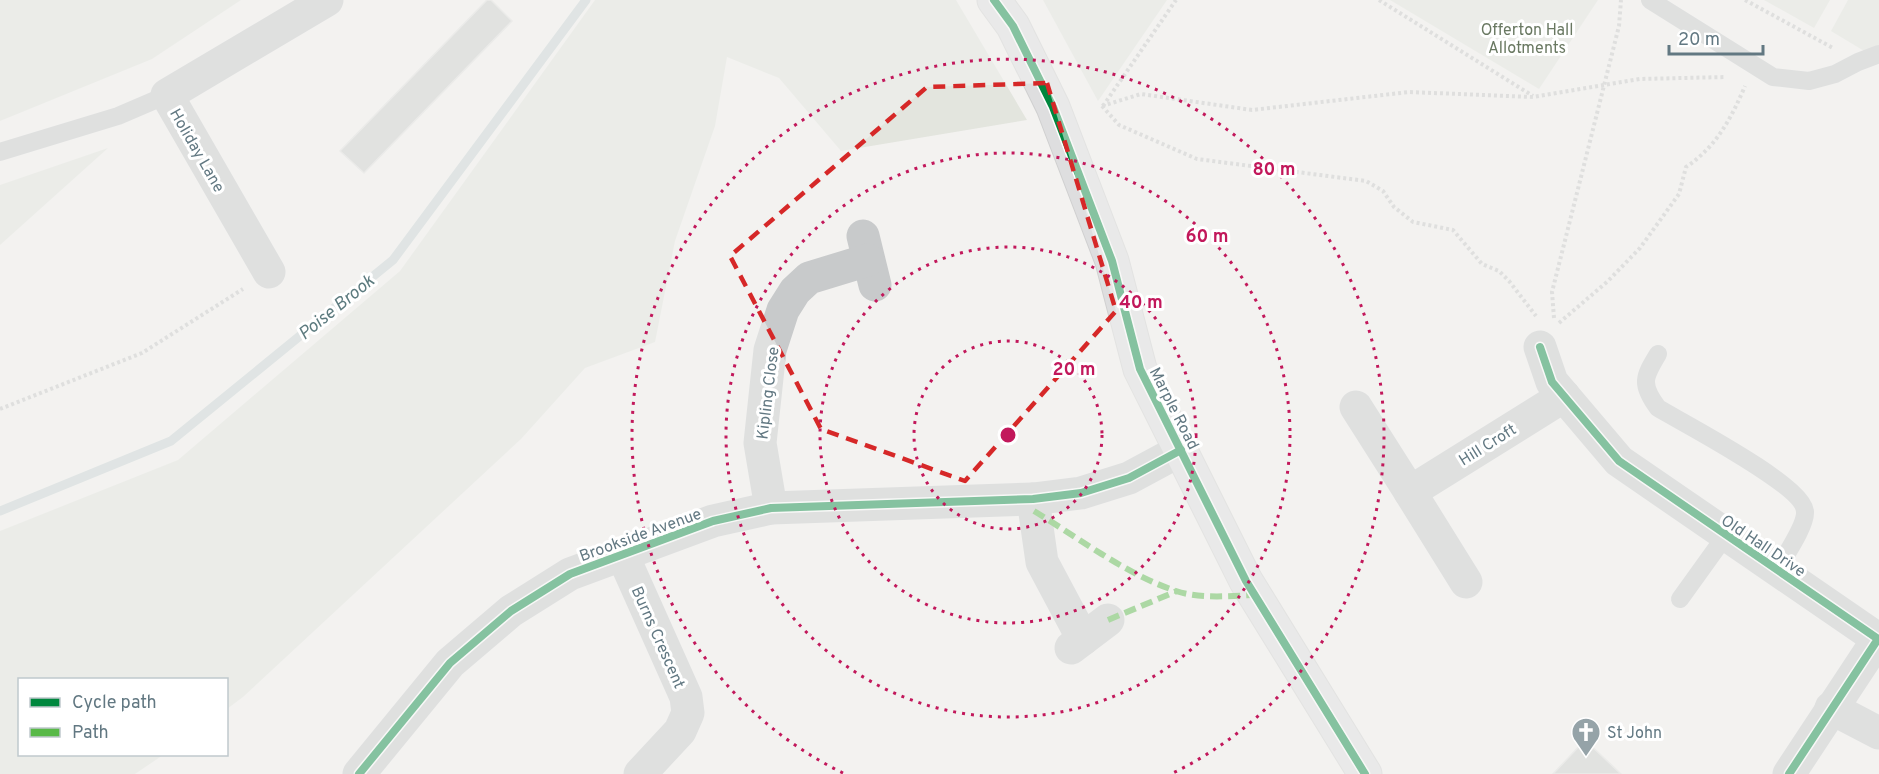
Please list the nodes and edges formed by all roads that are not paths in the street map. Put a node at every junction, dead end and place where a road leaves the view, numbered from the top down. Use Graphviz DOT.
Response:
graph roads {
  1 [pos="327,0"];
  2 [pos="994,0"];
  3 [pos="1650,0"];
  4 [pos="1879,54"];
  5 [pos="167,94"];
  6 [pos="0,152"];
  7 [pos="869,261"];
  8 [pos="269,272"];
  9 [pos="1544,339"];
  10 [pos="1658,354"];
  11 [pos="1564,396"];
  12 [pos="1356,407"];
  13 [pos="1180,450"];
  14 [pos="1410,492"];
  15 [pos="1033,499"];
  16 [pos="771,508"];
  17 [pos="1726,535"];
  18 [pos="623,556"];
  19 [pos="1777,570"];
  20 [pos="1466,582"];
  21 [pos="1680,599"];
  22 [pos="1087,636"];
  23 [pos="1878,638"];
  24 [pos="1831,708"];
  25 [pos="1879,733"];
  26 [pos="361,773"];
  27 [pos="640,774"];
  28 [pos="1365,774"];
  29 [pos="1789,774"];
  1 -- 5 [label="street, Holiday Lane"];
  2 -- 13 [label="main road, Marple Road"];
  3 -- 4 [label="lane"];
  5 -- 6 [label="lane"];
  5 -- 8 [label="street, Holiday Lane"];
  7 -- 16 [label="street, Kipling Close"];
  9 -- 11 [label="street, Old Hall Drive"];
  10 -- 19 [label="lane"];
  11 -- 14 [label="street, Hill Croft"];
  11 -- 17 [label="street, Old Hall Drive"];
  12 -- 14 [label="street"];
  13 -- 15 [label="street, Brookside Avenue"];
  13 -- 28 [label="main road, Marple Road"];
  14 -- 20 [label="street"];
  15 -- 16 [label="street, Brookside Avenue"];
  15 -- 22 [label="street"];
  16 -- 18 [label="street, Brookside Avenue"];
  17 -- 19 [label="street, Old Hall Drive"];
  17 -- 21 [label="lane"];
  18 -- 26 [label="street, Brookside Avenue"];
  18 -- 27 [label="street, Burns Crescent"];
  19 -- 23 [label="street, Old Hall Drive"];
  23 -- 24 [label="street, Old Hall Drive"];
  24 -- 25 [label="street"];
  24 -- 29 [label="street, Old Hall Drive"];
}
